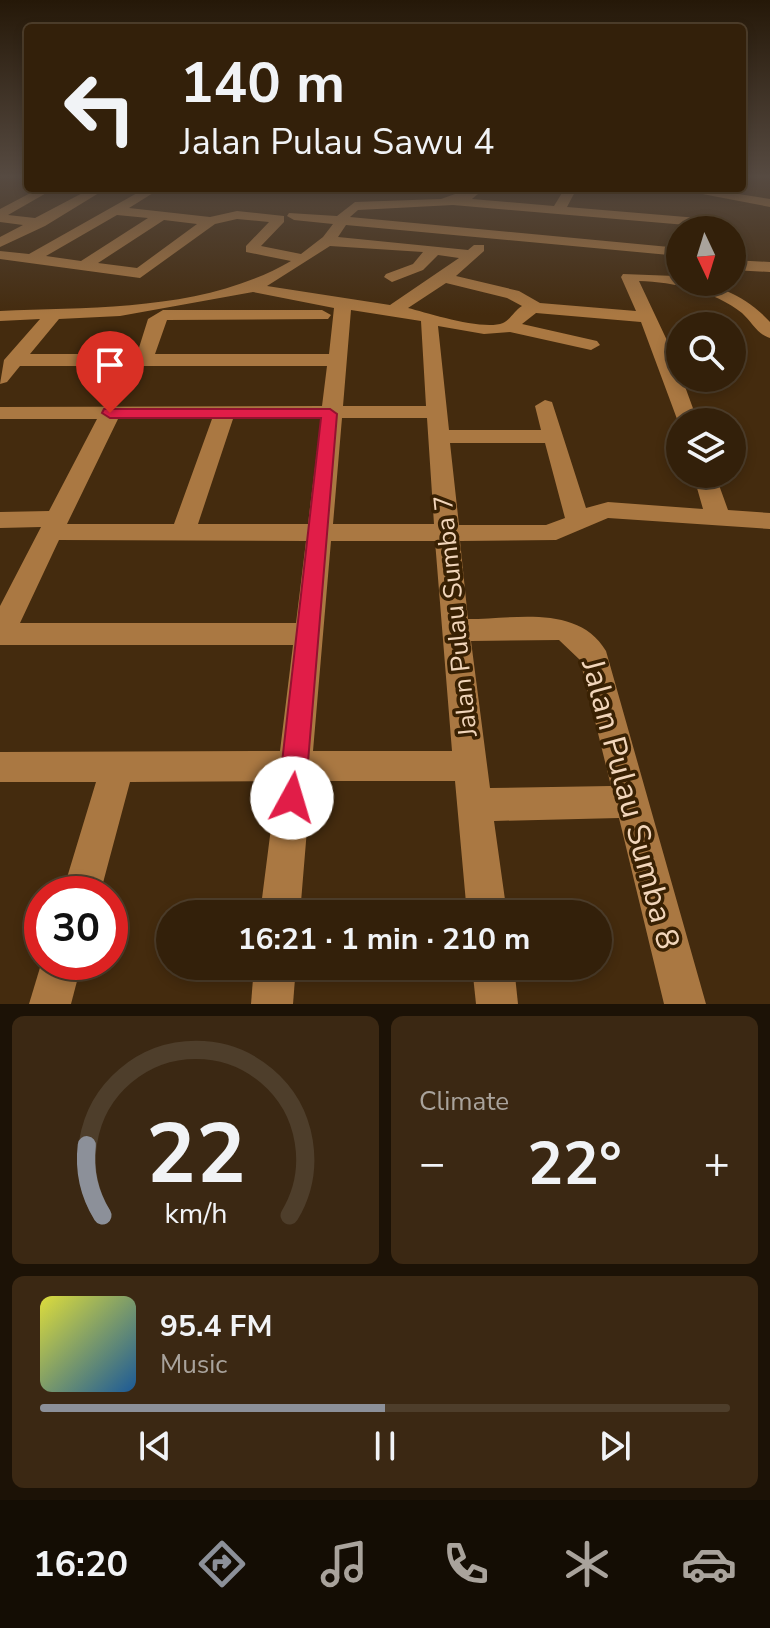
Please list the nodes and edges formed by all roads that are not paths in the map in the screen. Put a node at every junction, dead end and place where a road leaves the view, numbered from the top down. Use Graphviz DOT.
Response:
graph roads {
  1 [pos="32,222"];
  2 [pos="96,222"];
  3 [pos="152,222"];
  4 [pos="209,222"];
  5 [pos="283,222"];
  6 [pos="339,222"];
  7 [pos="350,222"];
  8 [pos="655,222"];
  9 [pos="38,223"];
  10 [pos="82,230"];
  11 [pos="491,234"];
  12 [pos="327,241"];
  13 [pos="0,243"];
  14 [pos="435,249"];
  15 [pos="655,249"];
  16 [pos="666,250"];
  17 [pos="0,255"];
  18 [pos="471,255"];
  19 [pos="301,258"];
  20 [pos="31,259"];
  21 [pos="83,266"];
  22 [pos="746,266"];
  23 [pos="770,267"];
  24 [pos="392,277"];
  25 [pos="444,278"];
  26 [pos="252,287"];
  27 [pos="536,308"];
  28 [pos="342,310"];
  29 [pos="393,310"];
  30 [pos="53,315"];
  31 [pos="0,316"];
  32 [pos="429,317"];
  33 [pos="646,317"];
  34 [pos="766,325"];
  35 [pos="510,327"];
  36 [pos="591,345"];
  37 [pos="13,360"];
  38 [pos="144,360"];
  39 [pos="336,360"];
  40 [pos="0,378"];
  41 [pos="545,406"];
  42 [pos="682,408"];
  43 [pos="436,412"];
  44 [pos="0,413"];
  45 [pos="110,413"];
  46 [pos="224,413"];
  47 [pos="330,414"];
  48 [pos="553,436"];
  49 [pos="438,437"];
  50 [pos="709,488"];
  51 [pos="718,516"];
  52 [pos="0,520"];
  53 [pos="578,520"];
  54 [pos="770,521"];
  55 [pos="54,526"];
  56 [pos="445,532"];
  57 [pos="183,533"];
  58 [pos="318,533"];
  59 [pos="455,630"];
  60 [pos="0,634"];
  61 [pos="308,634"];
  62 [pos="470,766"];
  63 [pos="0,767"];
  64 [pos="117,768"];
  65 [pos="294,769"];
  66 [pos="632,802"];
  67 [pos="475,805"];
  68 [pos="86,876"];
  69 [pos="281,900"];
  70 [pos="485,900"];
  71 [pos="57,980"];
  72 [pos="274,980"];
  73 [pos="494,980"];
  74 [pos="50,1004"];
  75 [pos="272,1004"];
  76 [pos="497,1004"];
  77 [pos="685,1004"];
  1 -- 9 [label="street"];
  2 -- 10 [label="street"];
  3 -- 21 [label="street"];
  4 -- 21 [label="street"];
  5 -- 19 [label="street"];
  6 -- 12 [label="street"];
  7 -- 11 [label="street"];
  8 -- 15 [label="street"];
  9 -- 10 [label="street"];
  9 -- 13 [label="street"];
  10 -- 20 [label="street"];
  11 -- 15 [label="street"];
  11 -- 18 [label="street"];
  12 -- 14 [label="street"];
  12 -- 19 [label="street"];
  14 -- 18 [label="street"];
  14 -- 24 [label="street"];
  15 -- 16 [label="street"];
  17 -- 20 [label="street"];
  18 -- 25 [label="street"];
  19 -- 26 [label="street"];
  20 -- 21 [label="street"];
  22 -- 23 [label="street"];
  25 -- 27 [label="street"];
  25 -- 29 [label="street"];
  26 -- 28 [label="street"];
  26 -- 30 [label="street"];
  27 -- 33 [label="street"];
  27 -- 35 [label="street"];
  28 -- 29 [label="street"];
  28 -- 38 [label="street"];
  28 -- 39 [label="street"];
  29 -- 32 [label="street"];
  30 -- 31 [label="street"];
  30 -- 37 [label="street"];
  32 -- 35 [label="street"];
  32 -- 43 [label="street, Jalan Pulau Sumba 7"];
  33 -- 34 [label="street"];
  33 -- 42 [label="street"];
  35 -- 36 [label="street"];
  37 -- 38 [label="street"];
  37 -- 40 [label="street"];
  38 -- 39 [label="street"];
  39 -- 47 [label="street"];
  41 -- 48 [label="street"];
  43 -- 47 [label="street"];
  43 -- 49 [label="street, Jalan Pulau Sumba 7"];
  44 -- 45 [label="street"];
  45 -- 46 [label="street"];
  45 -- 55 [label="street"];
  46 -- 47 [label="street"];
  46 -- 57 [label="street"];
  47 -- 58 [label="street"];
  48 -- 49 [label="street"];
  48 -- 53 [label="street"];
  49 -- 56 [label="street, Jalan Pulau Sumba 7"];
  50 -- 51 [label="street"];
  51 -- 53 [label="street"];
  51 -- 54 [label="street"];
  52 -- 55 [label="street"];
  53 -- 56 [label="street"];
  55 -- 57 [label="street"];
  55 -- 60 [label="street"];
  56 -- 58 [label="street"];
  56 -- 59 [label="street, Jalan Pulau Sumba 7"];
  57 -- 58 [label="street"];
  58 -- 61 [label="street"];
  59 -- 62 [label="street, Jalan Pulau Sumba 7"];
  59 -- 66 [label="street, Jalan Pulau Sumba 8"];
  60 -- 61 [label="street"];
  61 -- 65 [label="street"];
  62 -- 65 [label="street"];
  62 -- 67 [label="street, Jalan Pulau Sumba 7"];
  63 -- 64 [label="street"];
  64 -- 65 [label="street"];
  64 -- 68 [label="street"];
  65 -- 69 [label="street"];
  66 -- 67 [label="street"];
  66 -- 77 [label="street, Jalan Pulau Sumba 8"];
  67 -- 70 [label="street, Jalan Pulau Sumba 7"];
  71 -- 74 [label="street"];
  72 -- 75 [label="street"];
  73 -- 76 [label="street"];
}
